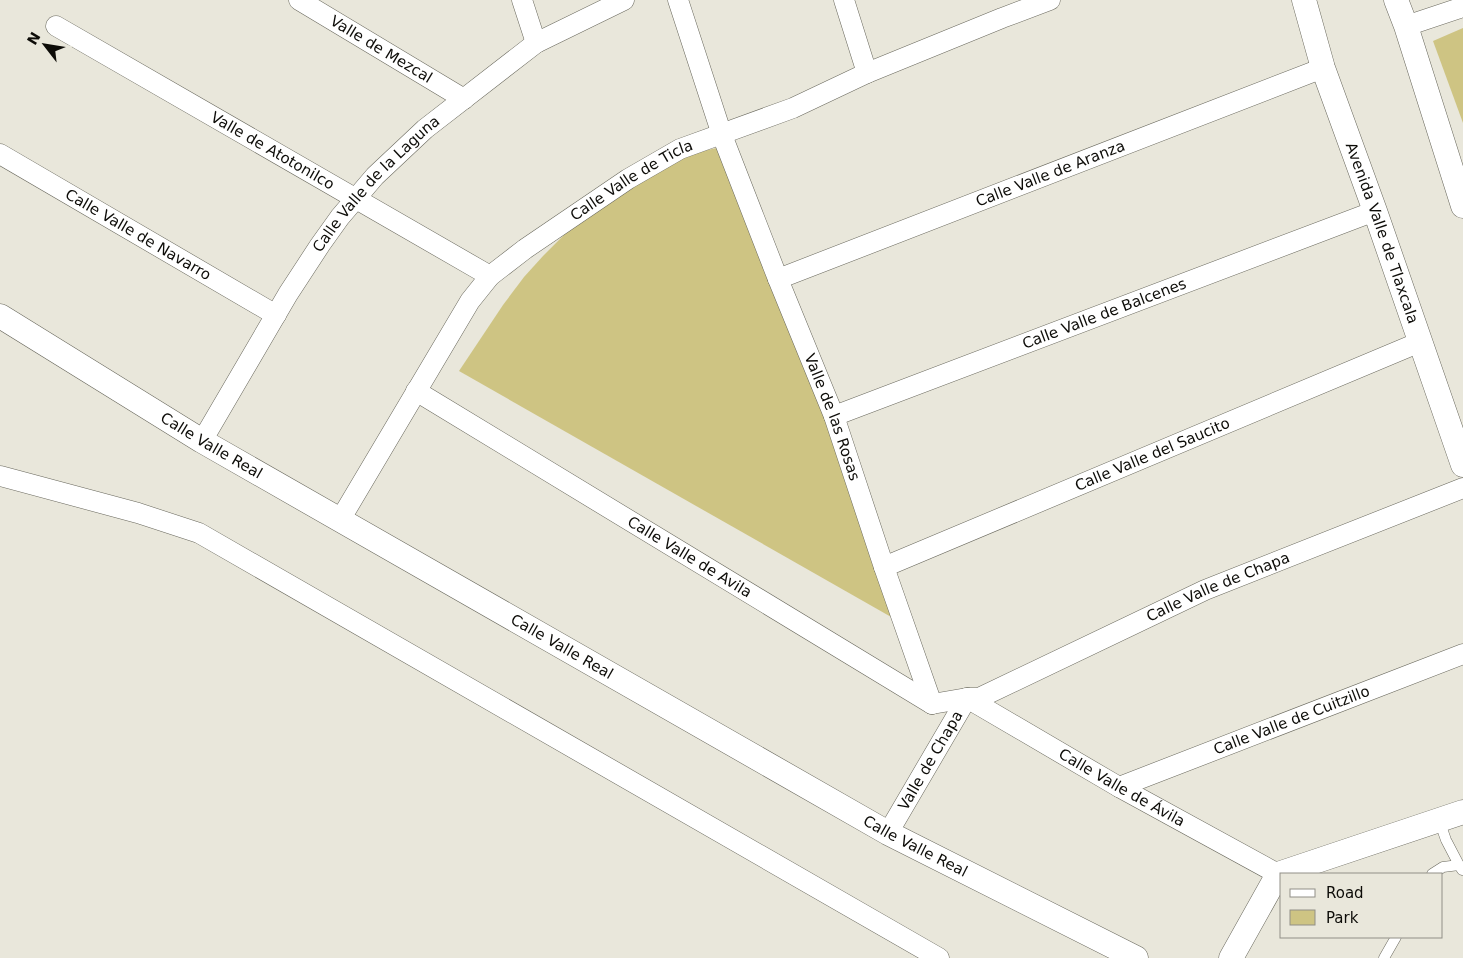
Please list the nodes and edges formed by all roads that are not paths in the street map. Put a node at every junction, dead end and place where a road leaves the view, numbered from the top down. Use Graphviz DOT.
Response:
graph roads {
  1 [pos="299,0"];
  2 [pos="522,0"];
  3 [pos="624,0"];
  4 [pos="678,0"];
  5 [pos="844,0"];
  6 [pos="1050,0"];
  7 [pos="1304,0"];
  8 [pos="1396,0"];
  9 [pos="1463,6"];
  10 [pos="1000,9"];
  11 [pos="56,26"];
  12 [pos="1406,26"];
  13 [pos="536,43"];
  14 [pos="1323,68"];
  15 [pos="867,73"];
  16 [pos="464,99"];
  17 [pos="722,135"];
  18 [pos="0,154"];
  19 [pos="355,199"];
  20 [pos="1463,206"];
  21 [pos="1374,211"];
  22 [pos="490,276"];
  23 [pos="778,279"];
  24 [pos="276,315"];
  25 [pos="0,316"];
  26 [pos="1420,342"];
  27 [pos="416,391"];
  28 [pos="834,416"];
  29 [pos="202,441"];
  30 [pos="1463,465"];
  31 [pos="0,476"];
  32 [pos="1463,488"];
  33 [pos="340,520"];
  34 [pos="884,567"];
  35 [pos="1463,654"];
  36 [pos="973,698"];
  37 [pos="932,704"];
  38 [pos="1119,787"];
  39 [pos="1463,812"];
  40 [pos="1439,820"];
  41 [pos="888,833"];
  42 [pos="1461,868"];
  43 [pos="1281,873"];
  44 [pos="1433,873"];
  45 [pos="1278,874"];
  46 [pos="1395,938"];
  47 [pos="938,958"];
  48 [pos="1136,958"];
  49 [pos="1231,958"];
  50 [pos="1384,958"];
  1 -- 16 [label="street, Valle de Mezcal"];
  2 -- 13 [label="street"];
  3 -- 13 [label="street, Calle Valle de la Laguna"];
  4 -- 17 [label="street, Valle de las Rosas"];
  5 -- 15 [label="street"];
  6 -- 10 [label="street, Calle Valle de Ticla"];
  7 -- 14 [label="street, Avenida Valle de Tlaxcala"];
  8 -- 12 [label="street"];
  9 -- 12 [label="street"];
  10 -- 15 [label="street, Calle Valle de Ticla"];
  11 -- 19 [label="street, Valle de Atotonilco"];
  12 -- 20 [label="street"];
  13 -- 16 [label="street, Calle Valle de la Laguna"];
  14 -- 21 [label="street, Avenida Valle de Tlaxcala"];
  14 -- 23 [label="street, Calle Valle de Aranza"];
  15 -- 17 [label="street, Calle Valle de Ticla"];
  16 -- 19 [label="street, Calle Valle de la Laguna"];
  17 -- 22 [label="street, Calle Valle de Ticla"];
  17 -- 23 [label="street, Valle de las Rosas"];
  18 -- 24 [label="street, Calle Valle de Navarro"];
  19 -- 22 [label="street, Valle de Atotonilco"];
  19 -- 24 [label="street, Calle Valle de la Laguna"];
  21 -- 26 [label="street, Avenida Valle de Tlaxcala"];
  21 -- 28 [label="street, Calle Valle de Balcenes"];
  22 -- 27 [label="street, Calle Valle de Ticla"];
  23 -- 28 [label="street, Valle de las Rosas"];
  24 -- 29 [label="street, Calle Valle de la Laguna"];
  25 -- 29 [label="street, Calle Valle Real"];
  26 -- 30 [label="street, Avenida Valle de Tlaxcala"];
  26 -- 34 [label="street, Calle Valle del Saucito"];
  27 -- 33 [label="street, Calle Valle de Ticla"];
  27 -- 37 [label="street, Calle Valle de Avila"];
  28 -- 34 [label="street, Valle de las Rosas"];
  29 -- 33 [label="street, Calle Valle Real"];
  31 -- 47 [label="street"];
  32 -- 36 [label="street, Calle Valle de Chapa"];
  33 -- 41 [label="street, Calle Valle Real"];
  34 -- 37 [label="street, Valle de las Rosas"];
  35 -- 38 [label="street, Calle Valle de Cuitzillo"];
  36 -- 37 [label="street"];
  36 -- 38 [label="street, Calle Valle de Ávila"];
  36 -- 41 [label="street, Valle de Chapa"];
  38 -- 45 [label="street, Calle Valle de Ávila"];
  39 -- 40 [label="street"];
  40 -- 42 [label="lane"];
  40 -- 43 [label="street"];
  41 -- 48 [label="street, Calle Valle Real"];
  42 -- 44 [label="lane"];
  45 -- 49 [label="street"];
  46 -- 50 [label="lane"];
}
